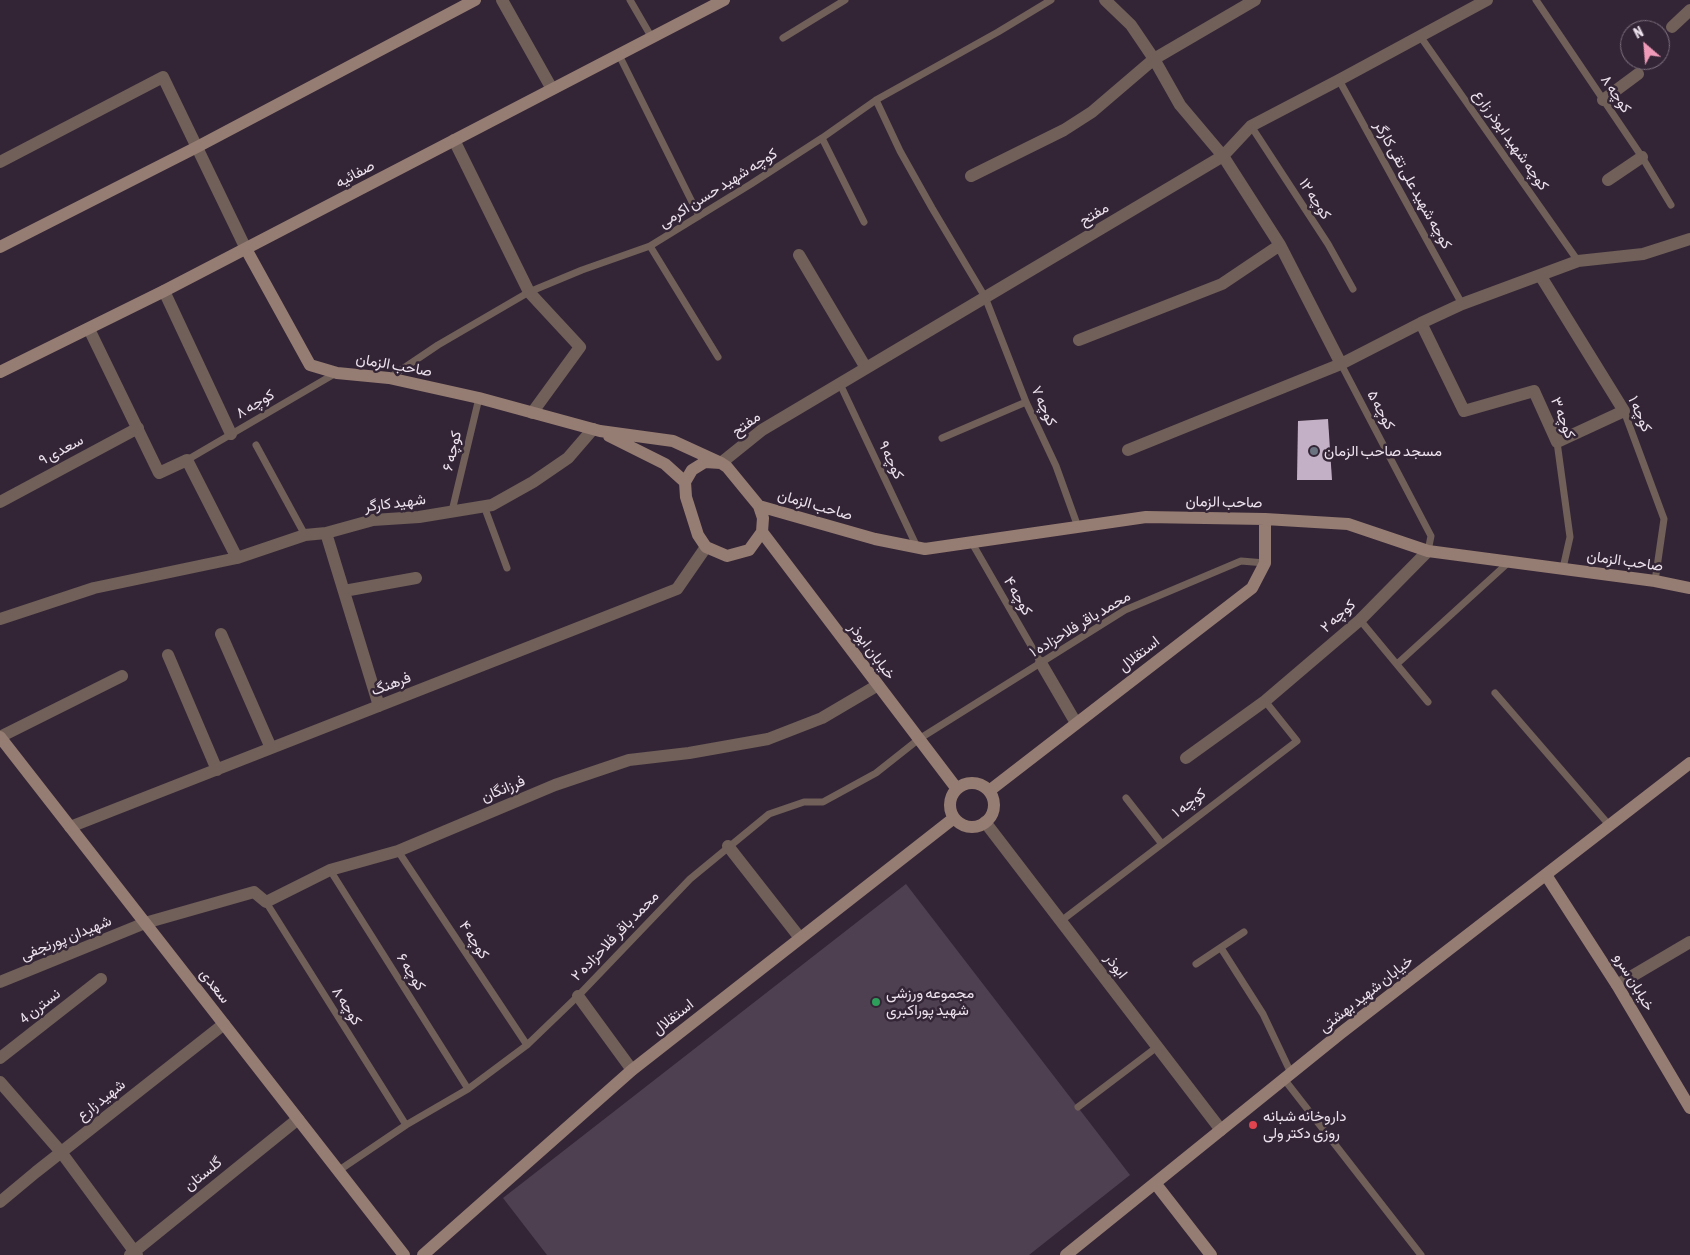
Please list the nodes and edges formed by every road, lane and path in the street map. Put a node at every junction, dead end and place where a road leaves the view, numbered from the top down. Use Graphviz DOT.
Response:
graph roads {
  1 [pos="475,0"];
  2 [pos="502,0"];
  3 [pos="630,0"];
  4 [pos="724,0"];
  5 [pos="845,0"];
  6 [pos="1051,0"];
  7 [pos="1106,0"];
  8 [pos="1255,0"];
  9 [pos="1487,0"];
  10 [pos="1536,0"];
  11 [pos="1690,10"];
  12 [pos="1672,27"];
  13 [pos="1420,36"];
  14 [pos="652,38"];
  15 [pos="783,38"];
  16 [pos="619,55"];
  17 [pos="1154,59"];
  18 [pos="1638,74"];
  19 [pos="1339,80"];
  20 [pos="552,89"];
  21 [pos="876,100"];
  22 [pos="1603,100"];
  23 [pos="1251,126"];
  24 [pos="822,138"];
  25 [pos="454,140"];
  26 [pos="197,147"];
  27 [pos="1224,156"];
  28 [pos="1642,157"];
  29 [pos="0,162"];
  30 [pos="971,176"];
  31 [pos="1608,180"];
  32 [pos="1671,206"];
  33 [pos="699,216"];
  34 [pos="864,222"];
  35 [pos="1690,239"];
  36 [pos="1280,245"];
  37 [pos="650,246"];
  38 [pos="0,247"];
  39 [pos="246,249"];
  40 [pos="799,256"];
  41 [pos="1578,261"];
  42 [pos="1540,275"];
  43 [pos="1354,289"];
  44 [pos="164,291"];
  45 [pos="529,292"];
  46 [pos="985,297"];
  47 [pos="1462,304"];
  48 [pos="1421,322"];
  49 [pos="89,329"];
  50 [pos="1079,340"];
  51 [pos="718,357"];
  52 [pos="1341,364"];
  53 [pos="866,368"];
  54 [pos="0,372"];
  55 [pos="337,373"];
  56 [pos="389,378"];
  57 [pos="840,384"];
  58 [pos="478,398"];
  59 [pos="1026,402"];
  60 [pos="1624,411"];
  61 [pos="532,412"];
  62 [pos="138,428"];
  63 [pos="597,430"];
  64 [pos="232,434"];
  65 [pos="942,438"];
  66 [pos="1557,442"];
  67 [pos="256,445"];
  68 [pos="1128,450"];
  69 [pos="187,460"];
  70 [pos="721,463"];
  71 [pos="685,482"];
  72 [pos="0,502"];
  73 [pos="484,506"];
  74 [pos="759,506"];
  75 [pos="452,511"];
  76 [pos="1265,518"];
  77 [pos="1078,527"];
  78 [pos="762,532"];
  79 [pos="326,533"];
  80 [pos="305,535"];
  81 [pos="972,542"];
  82 [pos="706,547"];
  83 [pos="917,548"];
  84 [pos="1428,551"];
  85 [pos="237,558"];
  86 [pos="1509,562"];
  87 [pos="1265,563"];
  88 [pos="507,568"];
  89 [pos="1563,568"];
  90 [pos="416,578"];
  91 [pos="1655,581"];
  92 [pos="1690,588"];
  93 [pos="344,591"];
  94 [pos="0,618"];
  95 [pos="1360,620"];
  96 [pos="221,634"];
  97 [pos="168,655"];
  98 [pos="1041,663"];
  99 [pos="1397,664"];
  100 [pos="122,676"];
  101 [pos="878,685"];
  102 [pos="1495,692"];
  103 [pos="1265,701"];
  104 [pos="1428,702"];
  105 [pos="379,706"];
  106 [pos="1076,723"];
  107 [pos="0,737"];
  108 [pos="919,739"];
  109 [pos="271,748"];
  110 [pos="1186,758"];
  111 [pos="1690,763"];
  112 [pos="217,770"];
  113 [pos="957,789"];
  114 [pos="989,791"];
  115 [pos="1126,798"];
  116 [pos="954,818"];
  117 [pos="985,822"];
  118 [pos="1610,826"];
  119 [pos="70,828"];
  120 [pos="1162,844"];
  121 [pos="728,846"];
  122 [pos="398,851"];
  123 [pos="330,870"];
  124 [pos="1546,875"];
  125 [pos="266,902"];
  126 [pos="1061,921"];
  127 [pos="145,923"];
  128 [pos="1244,932"];
  129 [pos="800,938"];
  130 [pos="1690,942"];
  131 [pos="1221,948"];
  132 [pos="1196,964"];
  133 [pos="101,979"];
  134 [pos="0,982"];
  135 [pos="1617,985"];
  136 [pos="578,996"];
  137 [pos="224,1024"];
  138 [pos="527,1045"];
  139 [pos="1157,1047"];
  140 [pos="0,1058"];
  141 [pos="632,1070"];
  142 [pos="1287,1076"];
  143 [pos="0,1082"];
  144 [pos="468,1089"];
  145 [pos="1078,1107"];
  146 [pos="1690,1108"];
  147 [pos="298,1119"];
  148 [pos="406,1125"];
  149 [pos="1221,1130"];
  150 [pos="61,1152"];
  151 [pos="338,1171"];
  152 [pos="1155,1183"];
  153 [pos="0,1202"];
  154 [pos="133,1254"];
  155 [pos="404,1255"];
  156 [pos="423,1255"];
  157 [pos="1066,1255"];
  158 [pos="1211,1255"];
  159 [pos="1421,1255"];
  1 -- 26 [label="street"];
  2 -- 20 [label="street"];
  3 -- 14 [label="lane"];
  4 -- 14 [label="street, صفائیه"];
  5 -- 15 [label="lane"];
  6 -- 21 [label="lane, کوچه شهید حسن اکرمی"];
  7 -- 17 [label="street"];
  8 -- 17 [label="street"];
  9 -- 13 [label="street, مفتح"];
  10 -- 22 [label="lane, کوچه ۸"];
  11 -- 12 [label="street"];
  13 -- 19 [label="street, مفتح"];
  13 -- 41 [label="lane, کوچه شهید ابوذر زارع"];
  14 -- 16 [label="street, صفائیه"];
  16 -- 20 [label="street, صفائیه"];
  16 -- 33 [label="lane"];
  17 -- 27 [label="street"];
  17 -- 30 [label="street"];
  18 -- 22 [label="street"];
  19 -- 23 [label="street, مفتح"];
  19 -- 47 [label="lane, کوچه شهید علی تقی کارگر"];
  20 -- 25 [label="street, صفائیه"];
  21 -- 24 [label="lane, کوچه شهید حسن اکرمی"];
  21 -- 46 [label="lane, کوچه ۷"];
  22 -- 28 [label="lane, کوچه ۸"];
  23 -- 27 [label="street, مفتح"];
  23 -- 43 [label="lane, کوچه ۱۲"];
  24 -- 33 [label="lane, کوچه شهید حسن اکرمی"];
  24 -- 34 [label="lane"];
  25 -- 39 [label="street, صفائیه"];
  25 -- 45 [label="street"];
  26 -- 29 [label="street"];
  26 -- 38 [label="street"];
  26 -- 39 [label="street"];
  27 -- 36 [label="street"];
  27 -- 46 [label="street, مفتح"];
  28 -- 31 [label="street"];
  28 -- 32 [label="lane, کوچه ۸"];
  33 -- 37 [label="lane, کوچه شهید حسن اکرمی"];
  35 -- 41 [label="street"];
  36 -- 50 [label="street"];
  36 -- 52 [label="street"];
  37 -- 45 [label="lane, کوچه شهید حسن اکرمی"];
  37 -- 51 [label="lane"];
  39 -- 44 [label="street, صفائیه"];
  39 -- 55 [label="street, صاحب الزمان"];
  40 -- 53 [label="street"];
  41 -- 42 [label="street"];
  42 -- 47 [label="street"];
  42 -- 60 [label="street, کوچه ۱"];
  44 -- 49 [label="street, صفائیه"];
  44 -- 64 [label="street"];
  45 -- 56 [label="lane, کوچه شهید حسن اکرمی"];
  45 -- 61 [label="street"];
  46 -- 53 [label="street, مفتح"];
  46 -- 59 [label="lane, کوچه ۷"];
  47 -- 48 [label="street"];
  48 -- 52 [label="street"];
  48 -- 66 [label="street, کوچه ۳"];
  49 -- 54 [label="street, صفائیه"];
  49 -- 62 [label="street"];
  52 -- 68 [label="street"];
  52 -- 84 [label="lane, کوچه ۵"];
  53 -- 57 [label="street, مفتح"];
  55 -- 56 [label="street, صاحب الزمان"];
  55 -- 64 [label="lane, کوچه ۸"];
  56 -- 58 [label="street, صاحب الزمان"];
  57 -- 70 [label="street, مفتح"];
  57 -- 83 [label="lane, کوچه ۹"];
  58 -- 61 [label="street, صاحب الزمان"];
  58 -- 75 [label="lane, کوچه ۶"];
  59 -- 65 [label="lane"];
  59 -- 77 [label="lane, کوچه ۷"];
  60 -- 66 [label="street"];
  60 -- 91 [label="lane, کوچه ۱"];
  61 -- 63 [label="street, صاحب الزمان"];
  62 -- 69 [label="street"];
  62 -- 72 [label="street, سعدی ۹"];
  63 -- 70 [label="street"];
  63 -- 71 [label="street"];
  63 -- 73 [label="street, شهید کارگر"];
  64 -- 69 [label="lane, کوچه ۸"];
  66 -- 89 [label="lane, کوچه ۳"];
  67 -- 80 [label="lane"];
  69 -- 85 [label="street"];
  70 -- 71 [label="street"];
  70 -- 74 [label="street"];
  71 -- 82 [label="street"];
  73 -- 75 [label="street, شهید کارگر"];
  73 -- 88 [label="lane"];
  74 -- 78 [label="street"];
  74 -- 83 [label="street, صاحب الزمان"];
  75 -- 79 [label="street, شهید کارگر"];
  76 -- 77 [label="street, صاحب الزمان"];
  76 -- 84 [label="street, صاحب الزمان"];
  76 -- 87 [label="street, استقلال"];
  77 -- 81 [label="street, صاحب الزمان"];
  78 -- 82 [label="street"];
  78 -- 101 [label="street, خیابان ابوذر"];
  79 -- 80 [label="street, شهید کارگر"];
  79 -- 93 [label="street"];
  80 -- 85 [label="street, شهید کارگر"];
  81 -- 83 [label="street, صاحب الزمان"];
  81 -- 98 [label="lane, کوچه ۴"];
  82 -- 105 [label="street, فرهنگ"];
  84 -- 86 [label="street, صاحب الزمان"];
  84 -- 95 [label="street, کوچه ۲"];
  85 -- 94 [label="street, شهید کارگر"];
  86 -- 89 [label="street, صاحب الزمان"];
  86 -- 99 [label="lane"];
  87 -- 98 [label="lane, محمد باقر فلاحزاده ۱"];
  87 -- 106 [label="street, استقلال"];
  89 -- 91 [label="street, صاحب الزمان"];
  90 -- 93 [label="street"];
  91 -- 92 [label="street, صاحب الزمان"];
  93 -- 105 [label="street"];
  95 -- 99 [label="lane"];
  95 -- 103 [label="street, کوچه ۲"];
  96 -- 109 [label="street"];
  97 -- 112 [label="street"];
  98 -- 106 [label="street"];
  98 -- 108 [label="lane, محمد باقر فلاحزاده ۱"];
  99 -- 104 [label="lane"];
  100 -- 107 [label="street"];
  101 -- 108 [label="street, خیابان ابوذر"];
  101 -- 122 [label="street, فرزانگان"];
  102 -- 118 [label="lane"];
  103 -- 110 [label="street, کوچه ۲"];
  103 -- 120 [label="lane, کوچه ۱"];
  105 -- 109 [label="street, فرهنگ"];
  106 -- 114 [label="street, استقلال"];
  107 -- 119 [label="street, سعدی"];
  108 -- 113 [label="street, خیابان ابوذر"];
  108 -- 121 [label="lane, محمد باقر فلاحزاده ۲"];
  109 -- 112 [label="street, فرهنگ"];
  111 -- 118 [label="street, خیابان شهید بهشتی"];
  112 -- 119 [label="street, فرهنگ"];
  113 -- 114 [label="street"];
  113 -- 116 [label="street"];
  114 -- 117 [label="street"];
  115 -- 120 [label="lane"];
  116 -- 117 [label="street"];
  116 -- 129 [label="street, استقلال"];
  117 -- 126 [label="street, ابوذر"];
  118 -- 124 [label="street, خیابان شهید بهشتی"];
  119 -- 127 [label="street, سعدی"];
  120 -- 126 [label="lane, کوچه ۱"];
  121 -- 129 [label="street"];
  121 -- 136 [label="lane, محمد باقر فلاحزاده ۲"];
  122 -- 123 [label="street, فرزانگان"];
  122 -- 138 [label="lane, کوچه ۴"];
  123 -- 125 [label="street, فرزانگان"];
  123 -- 144 [label="lane, کوچه ۶"];
  124 -- 135 [label="street, خیابان سرو"];
  124 -- 142 [label="street, خیابان شهید بهشتی"];
  125 -- 127 [label="street"];
  125 -- 148 [label="lane, کوچه ۸"];
  126 -- 139 [label="street, ابوذر"];
  127 -- 134 [label="street, شهیدان پورنجفی"];
  127 -- 137 [label="street, سعدی"];
  128 -- 131 [label="lane"];
  129 -- 141 [label="street, استقلال"];
  130 -- 135 [label="street"];
  131 -- 132 [label="lane"];
  131 -- 142 [label="lane"];
  133 -- 140 [label="street, نسترن 4"];
  135 -- 146 [label="street, خیابان سرو"];
  136 -- 138 [label="lane, محمد باقر فلاحزاده ۲"];
  136 -- 141 [label="street"];
  137 -- 147 [label="street, سعدی"];
  137 -- 150 [label="street, شهید زارع"];
  138 -- 144 [label="lane, محمد باقر فلاحزاده ۲"];
  139 -- 145 [label="lane"];
  139 -- 149 [label="street, ابوذر"];
  141 -- 156 [label="street, استقلال"];
  142 -- 149 [label="street, خیابان شهید بهشتی"];
  142 -- 159 [label="lane"];
  143 -- 150 [label="street"];
  144 -- 148 [label="lane, محمد باقر فلاحزاده ۲"];
  147 -- 151 [label="street, سعدی"];
  147 -- 154 [label="street, گلستان"];
  148 -- 151 [label="lane, محمد باقر فلاحزاده ۲"];
  149 -- 152 [label="street, خیابان شهید بهشتی"];
  150 -- 153 [label="street, شهید زارع"];
  150 -- 154 [label="street"];
  151 -- 155 [label="street, سعدی"];
  152 -- 157 [label="street, خیابان شهید بهشتی"];
  152 -- 158 [label="street"];
}
